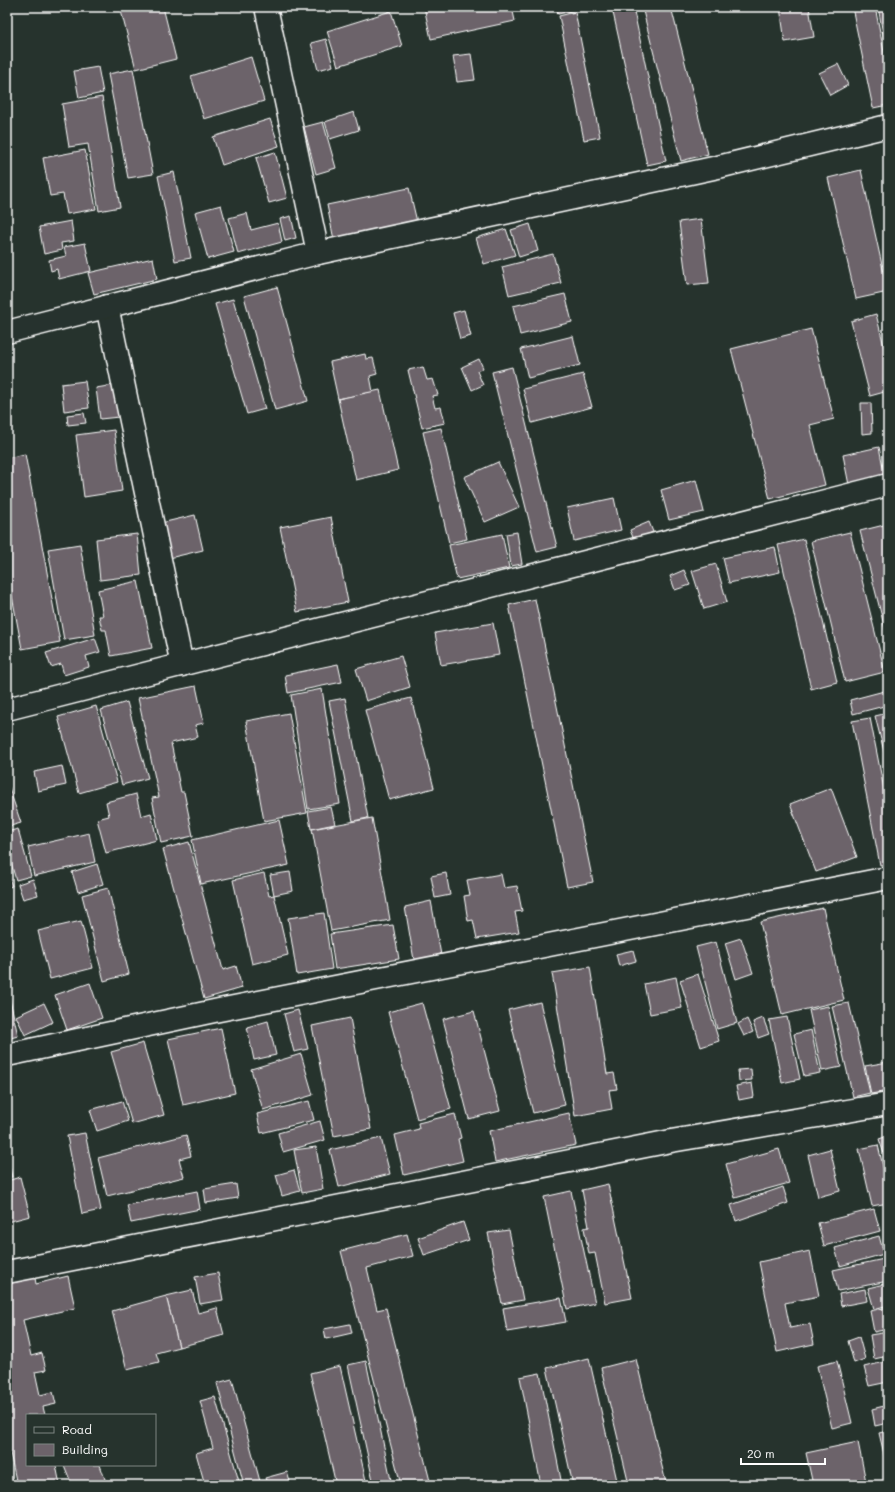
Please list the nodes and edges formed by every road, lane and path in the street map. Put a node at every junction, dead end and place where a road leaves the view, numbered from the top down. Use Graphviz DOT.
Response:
graph roads {
  1 [pos="266,7"];
  2 [pos="888,126"];
  3 [pos="318,253"];
  4 [pos="107,306"];
  5 [pos="7,332"];
  6 [pos="888,485"];
  7 [pos="182,665"];
  8 [pos="7,710"];
  9 [pos="888,878"];
  10 [pos="7,1055"];
  11 [pos="888,1104"];
  12 [pos="7,1272"];
  1 -- 3 [label="street"];
  2 -- 3 [label="street"];
  3 -- 4 [label="street"];
  4 -- 5 [label="street"];
  4 -- 7 [label="street"];
  6 -- 7 [label="street"];
  7 -- 8 [label="street"];
  9 -- 10 [label="street"];
  11 -- 12 [label="street"];
}
